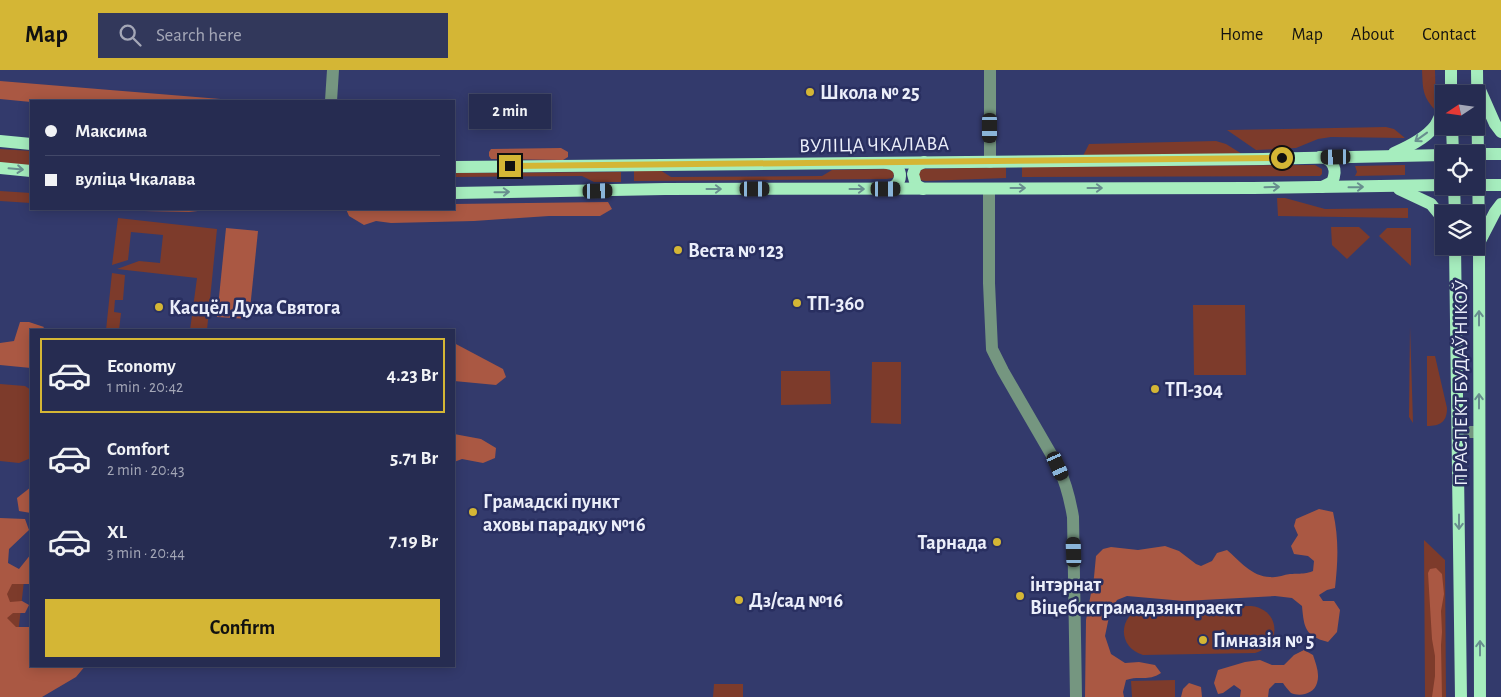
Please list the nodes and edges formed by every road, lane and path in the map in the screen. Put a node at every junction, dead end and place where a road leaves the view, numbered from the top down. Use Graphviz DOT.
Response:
graph roads {
  1 [pos="333,70"];
  2 [pos="990,70"];
  3 [pos="1477,70"];
  4 [pos="1477,83"];
  5 [pos="331,100"];
  6 [pos="1435,126"];
  7 [pos="1501,132"];
  8 [pos="0,141"];
  9 [pos="30,144"];
  10 [pos="1477,145"];
  11 [pos="1485,154"];
  12 [pos="1501,154"];
  13 [pos="1435,155"];
  14 [pos="1389,156"];
  15 [pos="1319,157"];
  16 [pos="924,162"];
  17 [pos="990,162"];
  18 [pos="886,163"];
  19 [pos="455,167"];
  20 [pos="0,168"];
  21 [pos="30,171"];
  22 [pos="1501,184"];
  23 [pos="1435,185"];
  24 [pos="1485,185"];
  25 [pos="1392,186"];
  26 [pos="1320,187"];
  27 [pos="989,188"];
  28 [pos="886,189"];
  29 [pos="923,189"];
  30 [pos="455,193"];
  31 [pos="1501,204"];
  32 [pos="1435,209"];
  33 [pos="1485,232"];
  34 [pos="1455,255"];
  35 [pos="1479,255"];
  36 [pos="1458,432"];
  37 [pos="1479,432"];
  38 [pos="1076,697"];
  39 [pos="1461,697"];
  40 [pos="1480,697"];
  1 -- 5 [label="street"];
  2 -- 17 [label="street"];
  3 -- 4 [label="main road, ПРАСПЕКТ БУДАЎНІКОЎ"];
  4 -- 7 [label="main road"];
  4 -- 10 [label="main road, ПРАСПЕКТ БУДАЎНІКОЎ"];
  6 -- 14 [label="main road, one-way"];
  8 -- 9 [label="main road"];
  11 -- 12 [label="main road"];
  13 -- 14 [label="main road, ВУЛІЦА ЧКАЛАВА"];
  14 -- 15 [label="main road, ВУЛІЦА ЧКАЛАВА"];
  15 -- 17 [label="main road, ВУЛІЦА ЧКАЛАВА"];
  15 -- 26 [label="main road"];
  16 -- 17 [label="main road, ВУЛІЦА ЧКАЛАВА"];
  16 -- 18 [label="main road, ВУЛІЦА ЧКАЛАВА"];
  16 -- 29 [label="main road"];
  18 -- 19 [label="main road, ВУЛІЦА ЧКАЛАВА"];
  18 -- 28 [label="main road"];
  20 -- 21 [label="main road, one-way"];
  22 -- 24 [label="main road"];
  23 -- 25 [label="main road"];
  26 -- 25 [label="main road, one-way"];
  25 -- 32 [label="main road"];
  27 -- 26 [label="main road, one-way"];
  27 -- 29 [label="main road"];
  27 -- 38 [label="street"];
  28 -- 29 [label="main road"];
  30 -- 28 [label="main road, one-way"];
  31 -- 33 [label="main road"];
  34 -- 36 [label="main road, ПРАСПЕКТ БУДАЎНІКОЎ"];
  37 -- 35 [label="main road, ПРАСПЕКТ БУДАЎНІКОЎ, one-way"];
  36 -- 37 [label="street"];
  36 -- 39 [label="main road, ПРАСПЕКТ БУДАЎНІКОЎ, one-way"];
  40 -- 37 [label="main road, ПРАСПЕКТ БУДАЎНІКОЎ, one-way"];
}
